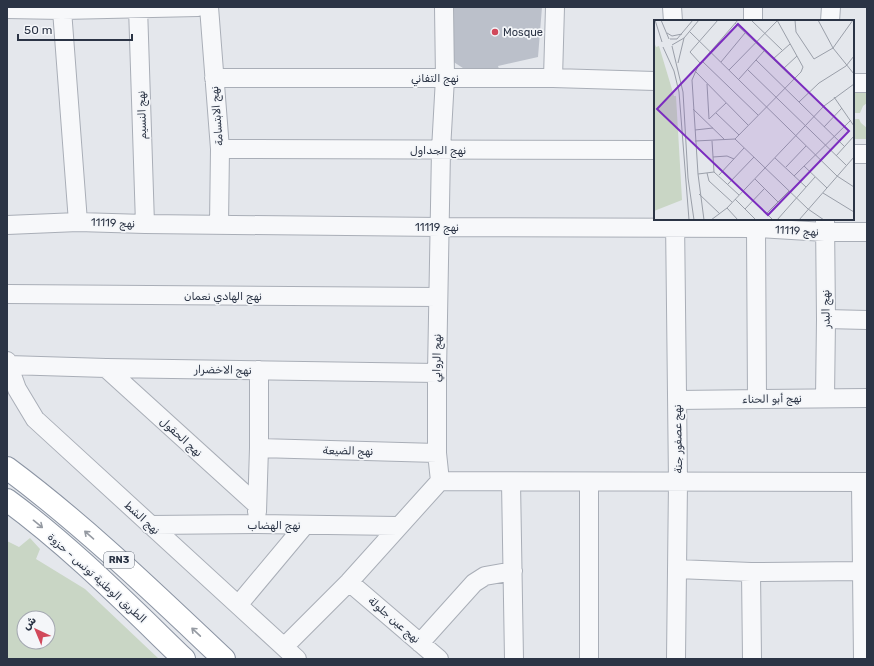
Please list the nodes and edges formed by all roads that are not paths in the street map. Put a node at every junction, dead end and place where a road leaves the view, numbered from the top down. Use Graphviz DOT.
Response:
graph roads {
  1 [pos="198,7"];
  2 [pos="209,7"];
  3 [pos="444,7"];
  4 [pos="555,7"];
  5 [pos="672,7"];
  6 [pos="753,7"];
  7 [pos="831,7"];
  8 [pos="138,8"];
  9 [pos="7,9"];
  10 [pos="62,10"];
  11 [pos="673,20"];
  12 [pos="753,20"];
  13 [pos="830,20"];
  14 [pos="214,78"];
  15 [pos="445,78"];
  16 [pos="553,78"];
  17 [pos="654,81"];
  18 [pos="854,83"];
  19 [pos="867,83"];
  20 [pos="220,148"];
  21 [pos="441,150"];
  22 [pos="654,150"];
  23 [pos="854,154"];
  24 [pos="867,154"];
  25 [pos="78,222"];
  26 [pos="675,223"];
  27 [pos="145,224"];
  28 [pos="219,224"];
  29 [pos="7,225"];
  30 [pos="825,226"];
  31 [pos="440,227"];
  32 [pos="756,228"];
  33 [pos="867,232"];
  34 [pos="7,294"];
  35 [pos="438,298"];
  36 [pos="826,319"];
  37 [pos="867,320"];
  38 [pos="8,363"];
  39 [pos="106,368"];
  40 [pos="259,370"];
  41 [pos="437,373"];
  42 [pos="826,398"];
  43 [pos="867,398"];
  44 [pos="757,399"];
  45 [pos="677,400"];
  46 [pos="259,448"];
  47 [pos="438,452"];
  48 [pos="7,468"];
  49 [pos="440,481"];
  50 [pos="511,482"];
  51 [pos="589,482"];
  52 [pos="678,482"];
  53 [pos="864,483"];
  54 [pos="7,500"];
  55 [pos="257,505"];
  56 [pos="257,524"];
  57 [pos="305,525"];
  58 [pos="150,526"];
  59 [pos="398,526"];
  60 [pos="677,569"];
  61 [pos="513,571"];
  62 [pos="862,571"];
  63 [pos="751,572"];
  64 [pos="349,582"];
  65 [pos="239,604"];
  66 [pos="420,643"];
  67 [pos="284,647"];
  68 [pos="184,659"];
  69 [pos="224,659"];
  70 [pos="297,659"];
  71 [pos="438,659"];
  72 [pos="514,659"];
  73 [pos="589,659"];
  74 [pos="676,659"];
  75 [pos="752,659"];
  76 [pos="863,659"];
  1 -- 8 [label="street"];
  2 -- 14 [label="street, نهج الابتسامة"];
  3 -- 15 [label="street, نهج الروابي"];
  4 -- 16 [label="street"];
  5 -- 11 [label="street"];
  6 -- 12 [label="street"];
  7 -- 13 [label="street"];
  8 -- 10 [label="street"];
  8 -- 27 [label="street, نهج النسيم"];
  9 -- 10 [label="street"];
  10 -- 25 [label="street"];
  14 -- 15 [label="street, نهج التفاني"];
  14 -- 20 [label="street, نهج الابتسامة"];
  15 -- 16 [label="street, نهج التفاني"];
  15 -- 21 [label="street, نهج الروابي"];
  16 -- 17 [label="street, نهج التفاني"];
  18 -- 19 [label="street"];
  20 -- 21 [label="street, نهج الجداول"];
  20 -- 28 [label="street, نهج الابتسامة"];
  21 -- 22 [label="street, نهج الجداول"];
  21 -- 31 [label="street, نهج الروابي"];
  23 -- 24 [label="street"];
  25 -- 27 [label="street, نهج 11119"];
  25 -- 29 [label="street, نهج 11119"];
  26 -- 31 [label="street, نهج 11119"];
  26 -- 32 [label="street, نهج 11119"];
  26 -- 45 [label="street, نهج عصفور جنة"];
  27 -- 28 [label="street, نهج 11119"];
  28 -- 31 [label="street, نهج 11119"];
  30 -- 32 [label="street, نهج 11119"];
  30 -- 33 [label="street, نهج 11119"];
  30 -- 36 [label="street, نهج البدر"];
  31 -- 35 [label="street, نهج الروابي"];
  32 -- 44 [label="street"];
  34 -- 35 [label="street, نهج الهادي نعمان"];
  35 -- 41 [label="street, نهج الروابي"];
  36 -- 37 [label="street"];
  36 -- 42 [label="street, نهج البدر"];
  38 -- 39 [label="street, نهج الاخضرار"];
  38 -- 58 [label="street, نهج الشط"];
  39 -- 40 [label="street, نهج الاخضرار"];
  39 -- 55 [label="street, نهج الحقول"];
  40 -- 41 [label="street, نهج الاخضرار"];
  40 -- 46 [label="street"];
  41 -- 47 [label="street, نهج الروابي"];
  42 -- 43 [label="street, نهج أبو الحناء"];
  42 -- 44 [label="street, نهج أبو الحناء"];
  44 -- 45 [label="street, نهج أبو الحناء"];
  45 -- 52 [label="street, نهج عصفور جنة"];
  46 -- 47 [label="street, نهج الضيعة"];
  46 -- 55 [label="street"];
  47 -- 49 [label="street, نهج الروابي"];
  69 -- 48 [label="highway, RN3, one-way"];
  49 -- 50 [label="street"];
  49 -- 59 [label="street"];
  50 -- 51 [label="street"];
  50 -- 61 [label="street"];
  51 -- 52 [label="street"];
  51 -- 73 [label="street"];
  52 -- 53 [label="street"];
  52 -- 60 [label="street, نهج عصفور جنة"];
  53 -- 62 [label="street"];
  54 -- 68 [label="highway, الطريق الوطنية تونس - حزوة / RN3, one-way"];
  55 -- 56 [label="street"];
  56 -- 57 [label="street, نهج الهضاب"];
  56 -- 58 [label="street, نهج الهضاب"];
  57 -- 59 [label="street, نهج الهضاب"];
  57 -- 65 [label="street"];
  58 -- 65 [label="street, نهج الشط"];
  59 -- 64 [label="street"];
  60 -- 63 [label="street"];
  60 -- 74 [label="street, نهج عصفور جنة"];
  61 -- 66 [label="street"];
  61 -- 72 [label="street"];
  62 -- 63 [label="street"];
  62 -- 76 [label="street"];
  63 -- 75 [label="street"];
  64 -- 66 [label="street, نهج عين جلولة"];
  64 -- 67 [label="street"];
  65 -- 67 [label="street, نهج الشط"];
  66 -- 71 [label="street, نهج عين جلولة"];
  67 -- 70 [label="street, نهج الشط"];
}
